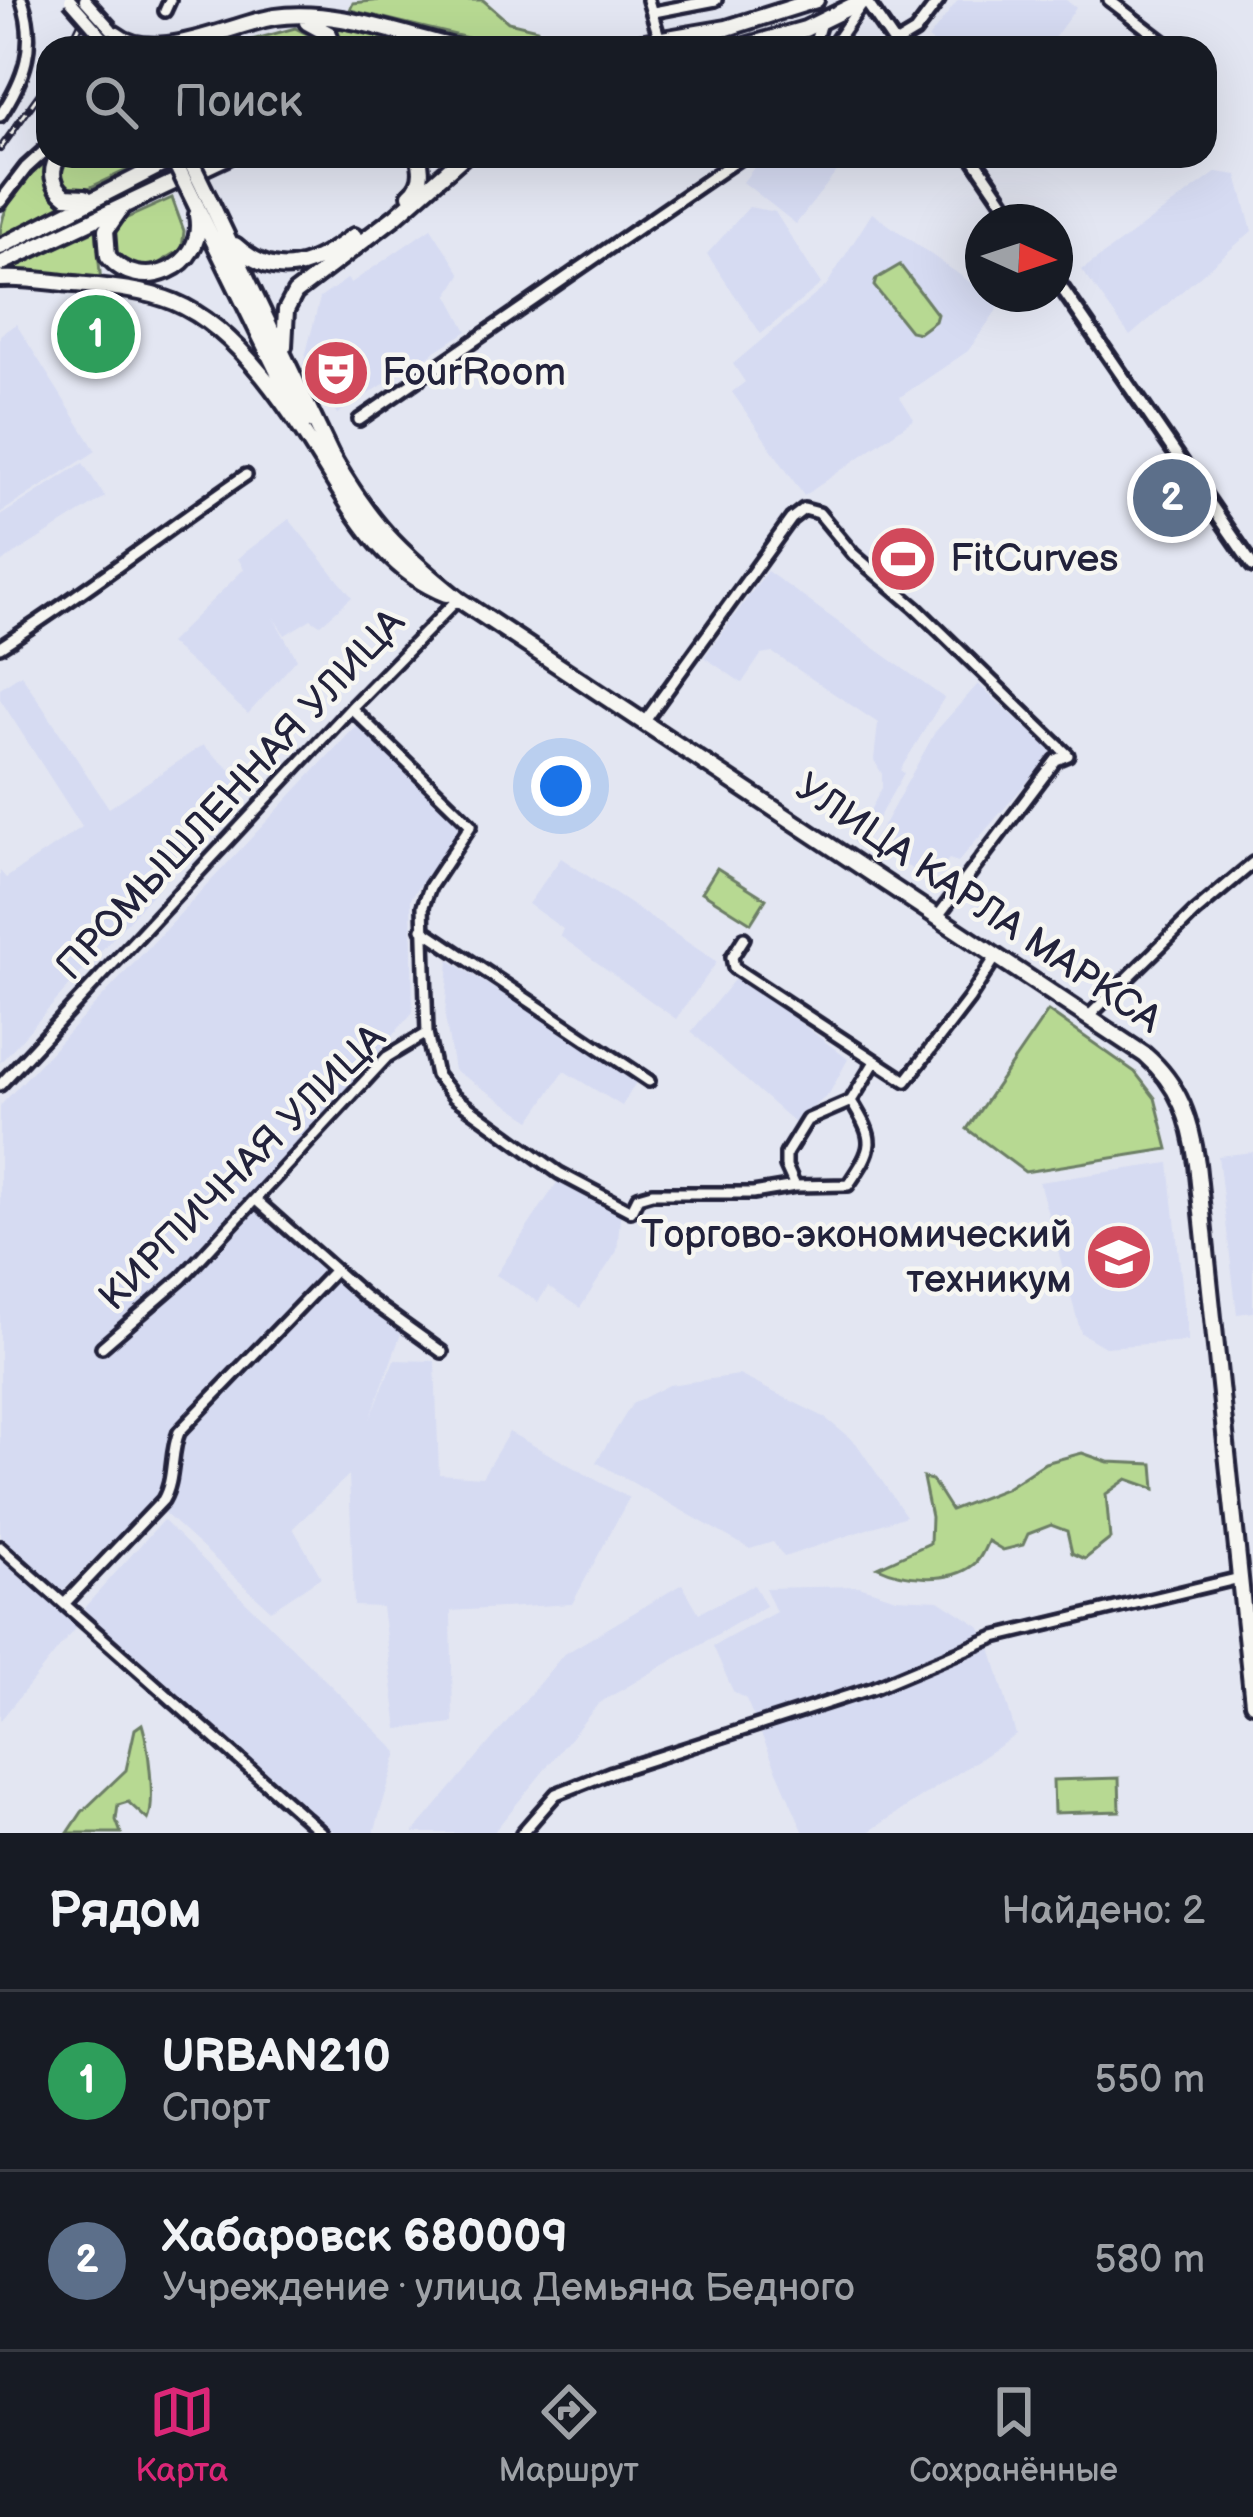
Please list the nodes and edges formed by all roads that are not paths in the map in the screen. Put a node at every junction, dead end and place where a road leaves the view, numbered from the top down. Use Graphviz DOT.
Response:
graph roads {
  1 [pos="22,0"];
  2 [pos="70,0"];
  3 [pos="85,0"];
  4 [pos="648,0"];
  5 [pos="716,0"];
  6 [pos="816,0"];
  7 [pos="865,0"];
  8 [pos="939,0"];
  9 [pos="1109,0"];
  10 [pos="315,9"];
  11 [pos="654,12"];
  12 [pos="820,22"];
  13 [pos="108,36"];
  14 [pos="109,36"];
  15 [pos="200,36"];
  16 [pos="242,36"];
  17 [pos="330,36"];
  18 [pos="414,36"];
  19 [pos="659,36"];
  20 [pos="681,36"];
  21 [pos="782,36"];
  22 [pos="817,36"];
  23 [pos="840,36"];
  24 [pos="890,36"];
  25 [pos="909,36"];
  26 [pos="1156,36"];
  27 [pos="0,116"];
  28 [pos="36,159"];
  29 [pos="56,168"];
  30 [pos="152,168"];
  31 [pos="152,168"];
  32 [pos="182,168"];
  33 [pos="192,168"];
  34 [pos="202,168"];
  35 [pos="422,168"];
  36 [pos="450,168"];
  37 [pos="726,168"];
  38 [pos="980,168"];
  39 [pos="133,199"];
  40 [pos="0,202"];
  41 [pos="202,202"];
  42 [pos="1005,204"];
  43 [pos="224,230"];
  44 [pos="0,247"];
  45 [pos="0,264"];
  46 [pos="0,279"];
  47 [pos="1073,304"];
  48 [pos="290,368"];
  49 [pos="359,420"];
  50 [pos="321,460"];
  51 [pos="246,475"];
  52 [pos="1253,566"];
  53 [pos="458,599"];
  54 [pos="0,647"];
  55 [pos="351,708"];
  56 [pos="645,722"];
  57 [pos="1253,863"];
  58 [pos="938,916"];
  59 [pos="422,929"];
  60 [pos="744,938"];
  61 [pos="997,955"];
  62 [pos="1089,1016"];
  63 [pos="427,1033"];
  64 [pos="874,1063"];
  65 [pos="649,1082"];
  66 [pos="0,1085"];
  67 [pos="851,1101"];
  68 [pos="795,1186"];
  69 [pos="257,1201"];
  70 [pos="335,1270"];
  71 [pos="102,1347"];
  72 [pos="442,1352"];
  73 [pos="1243,1530"];
  74 [pos="0,1546"];
  75 [pos="1240,1579"];
  76 [pos="66,1602"];
  77 [pos="1253,1703"];
  78 [pos="322,1833"];
  79 [pos="522,1833"];
  1 -- 27 [label="street"];
  2 -- 13 [label="main road, bridge"];
  3 -- 14 [label="main road, bridge"];
  4 -- 11 [label="street"];
  5 -- 11 [label="street"];
  6 -- 20 [label="highway"];
  7 -- 12 [label="highway"];
  7 -- 23 [label="street"];
  7 -- 24 [label="main road"];
  8 -- 25 [label="street"];
  9 -- 26 [label="street"];
  10 -- 15 [label="highway"];
  10 -- 18 [label="highway"];
  11 -- 19 [label="street"];
  12 -- 21 [label="highway"];
  12 -- 22 [label="street"];
  16 -- 17 [label="highway"];
  28 -- 40 [label="main road"];
  29 -- 30 [label="highway"];
  31 -- 44 [label="highway"];
  32 -- 41 [label="highway, bridge"];
  33 -- 41 [label="highway, УЛИЦА КАРЛА МАРКСА, bridge"];
  34 -- 39 [label="highway"];
  35 -- 43 [label="highway"];
  36 -- 48 [label="highway"];
  37 -- 49 [label="street"];
  38 -- 42 [label="main road"];
  39 -- 41 [label="highway"];
  39 -- 45 [label="highway"];
  41 -- 43 [label="highway, УЛИЦА КАРЛА МАРКСА"];
  41 -- 50 [label="highway"];
  43 -- 48 [label="highway, УЛИЦА КАРЛА МАРКСА"];
  46 -- 50 [label="highway"];
  47 -- 52 [label="main road"];
  48 -- 53 [label="highway, УЛИЦА КАРЛА МАРКСА"];
  50 -- 53 [label="highway, УЛИЦА КАРЛА МАРКСА"];
  51 -- 54 [label="street"];
  53 -- 55 [label="street, ПРОМЫШЛЕННАЯ УЛИЦА"];
  53 -- 56 [label="highway, УЛИЦА КАРЛА МАРКСА"];
  55 -- 59 [label="street"];
  55 -- 66 [label="street, ПРОМЫШЛЕННАЯ УЛИЦА"];
  56 -- 58 [label="highway, УЛИЦА КАРЛА МАРКСА"];
  56 -- 58 [label="street"];
  57 -- 62 [label="street"];
  58 -- 61 [label="highway, УЛИЦА КАРЛА МАРКСА"];
  59 -- 63 [label="street"];
  59 -- 65 [label="street"];
  60 -- 64 [label="street"];
  61 -- 62 [label="highway, УЛИЦА КАРЛА МАРКСА"];
  61 -- 64 [label="street"];
  62 -- 73 [label="highway, УЛИЦА КАРЛА МАРКСА"];
  63 -- 68 [label="street"];
  63 -- 69 [label="street, КИРПИЧНАЯ УЛИЦА"];
  64 -- 67 [label="street"];
  67 -- 68 [label="street"];
  67 -- 68 [label="street"];
  69 -- 70 [label="street"];
  69 -- 71 [label="street, КИРПИЧНАЯ УЛИЦА"];
  70 -- 72 [label="street"];
  70 -- 76 [label="street"];
  73 -- 75 [label="highway, УЛИЦА КАРЛА МАРКСА"];
  74 -- 76 [label="street"];
  75 -- 77 [label="highway, УЛИЦА КАРЛА МАРКСА"];
  75 -- 79 [label="street"];
  76 -- 78 [label="street"];
}
